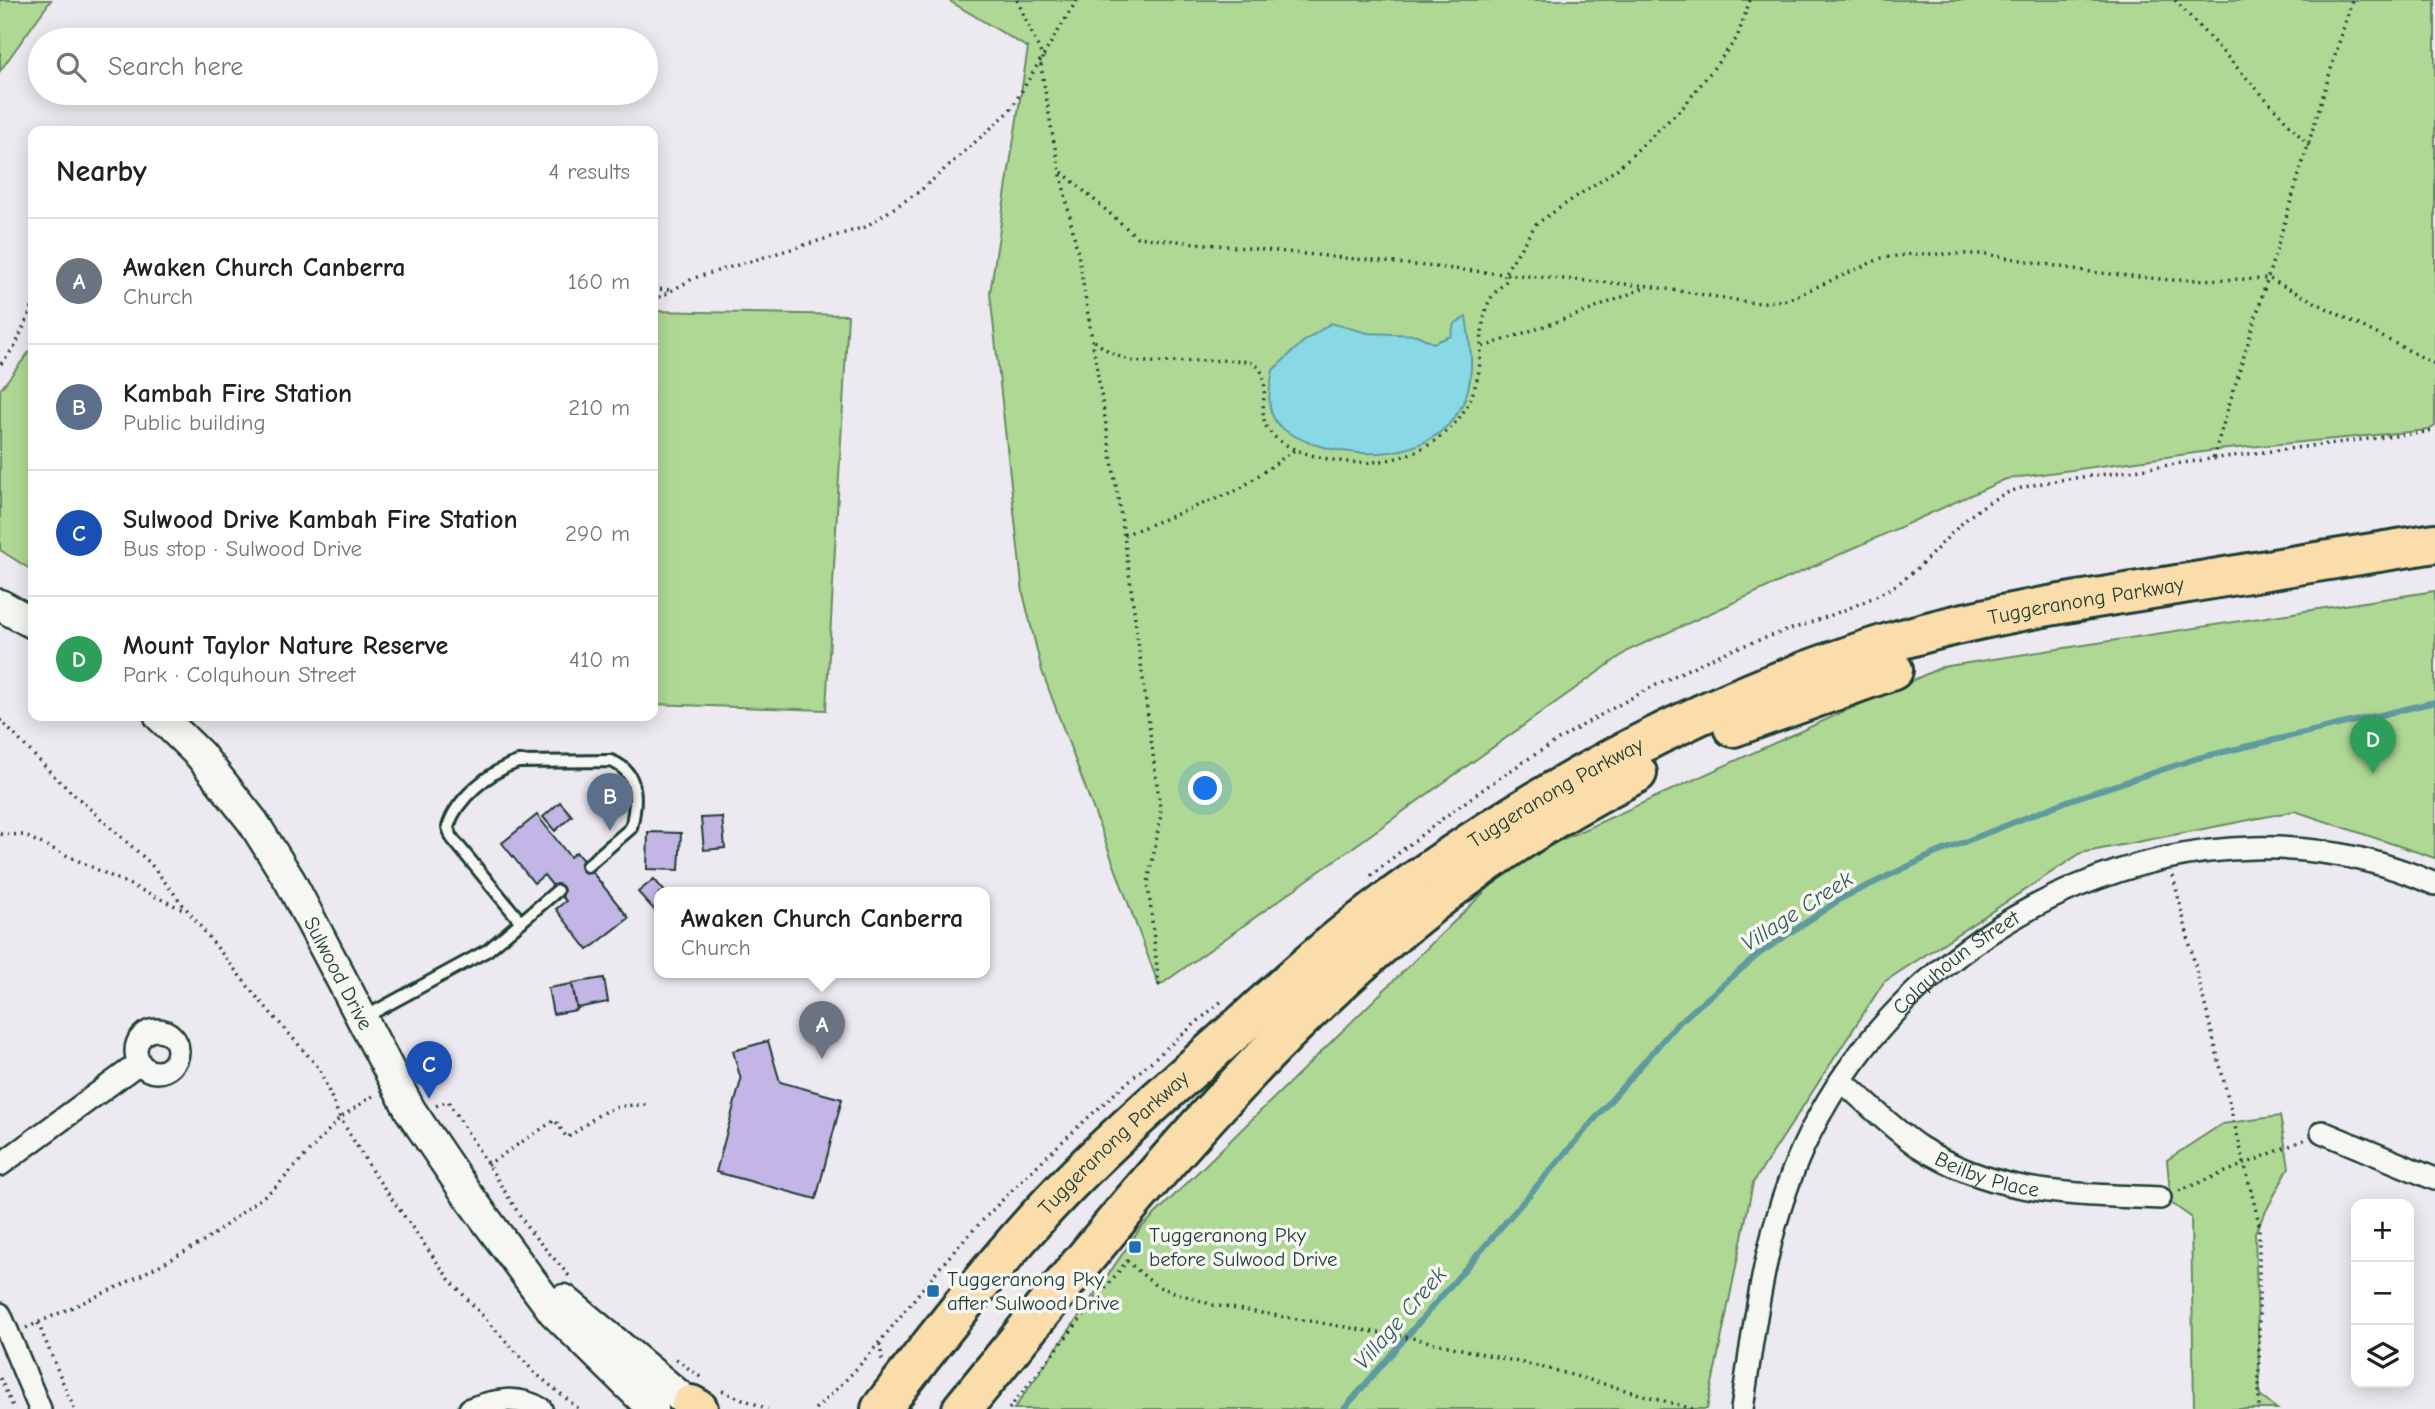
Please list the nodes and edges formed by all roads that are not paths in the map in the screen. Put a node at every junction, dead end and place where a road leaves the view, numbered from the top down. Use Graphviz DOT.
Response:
graph roads {
  1 [pos="2435,543"];
  2 [pos="2435,569"];
  3 [pos="0,605"];
  4 [pos="28,620"];
  5 [pos="165,721"];
  6 [pos="587,866"];
  7 [pos="2435,884"];
  8 [pos="557,891"];
  9 [pos="521,922"];
  10 [pos="361,1019"];
  11 [pos="139,1063"];
  12 [pos="1840,1080"];
  13 [pos="2322,1132"];
  14 [pos="0,1165"];
  15 [pos="2435,1179"];
  16 [pos="2160,1198"];
  17 [pos="502,1243"];
  18 [pos="0,1314"];
  19 [pos="980,1393"];
  20 [pos="695,1408"];
  21 [pos="40,1409"];
  22 [pos="470,1409"];
  23 [pos="541,1409"];
  24 [pos="653,1409"];
  25 [pos="881,1409"];
  26 [pos="962,1409"];
  27 [pos="1742,1409"];
  1 -- 25 [label="highway, Tuggeranong Parkway"];
  2 -- 19 [label="highway, Tuggeranong Parkway"];
  3 -- 4 [label="main road"];
  5 -- 10 [label="main road, Sulwood Drive"];
  6 -- 9 [label="lane"];
  7 -- 12 [label="street, Colquhoun Street"];
  8 -- 9 [label="lane"];
  9 -- 10 [label="lane"];
  10 -- 17 [label="main road, Sulwood Drive"];
  11 -- 14 [label="street"];
  12 -- 16 [label="street, Beilby Place"];
  12 -- 27 [label="street, Colquhoun Street"];
  13 -- 15 [label="street"];
  17 -- 20 [label="main road, Sulwood Drive"];
  17 -- 24 [label="main road, Sulwood Drive"];
  18 -- 21 [label="street"];
  19 -- 26 [label="highway, Tuggeranong Parkway"];
  22 -- 23 [label="street"];
}
